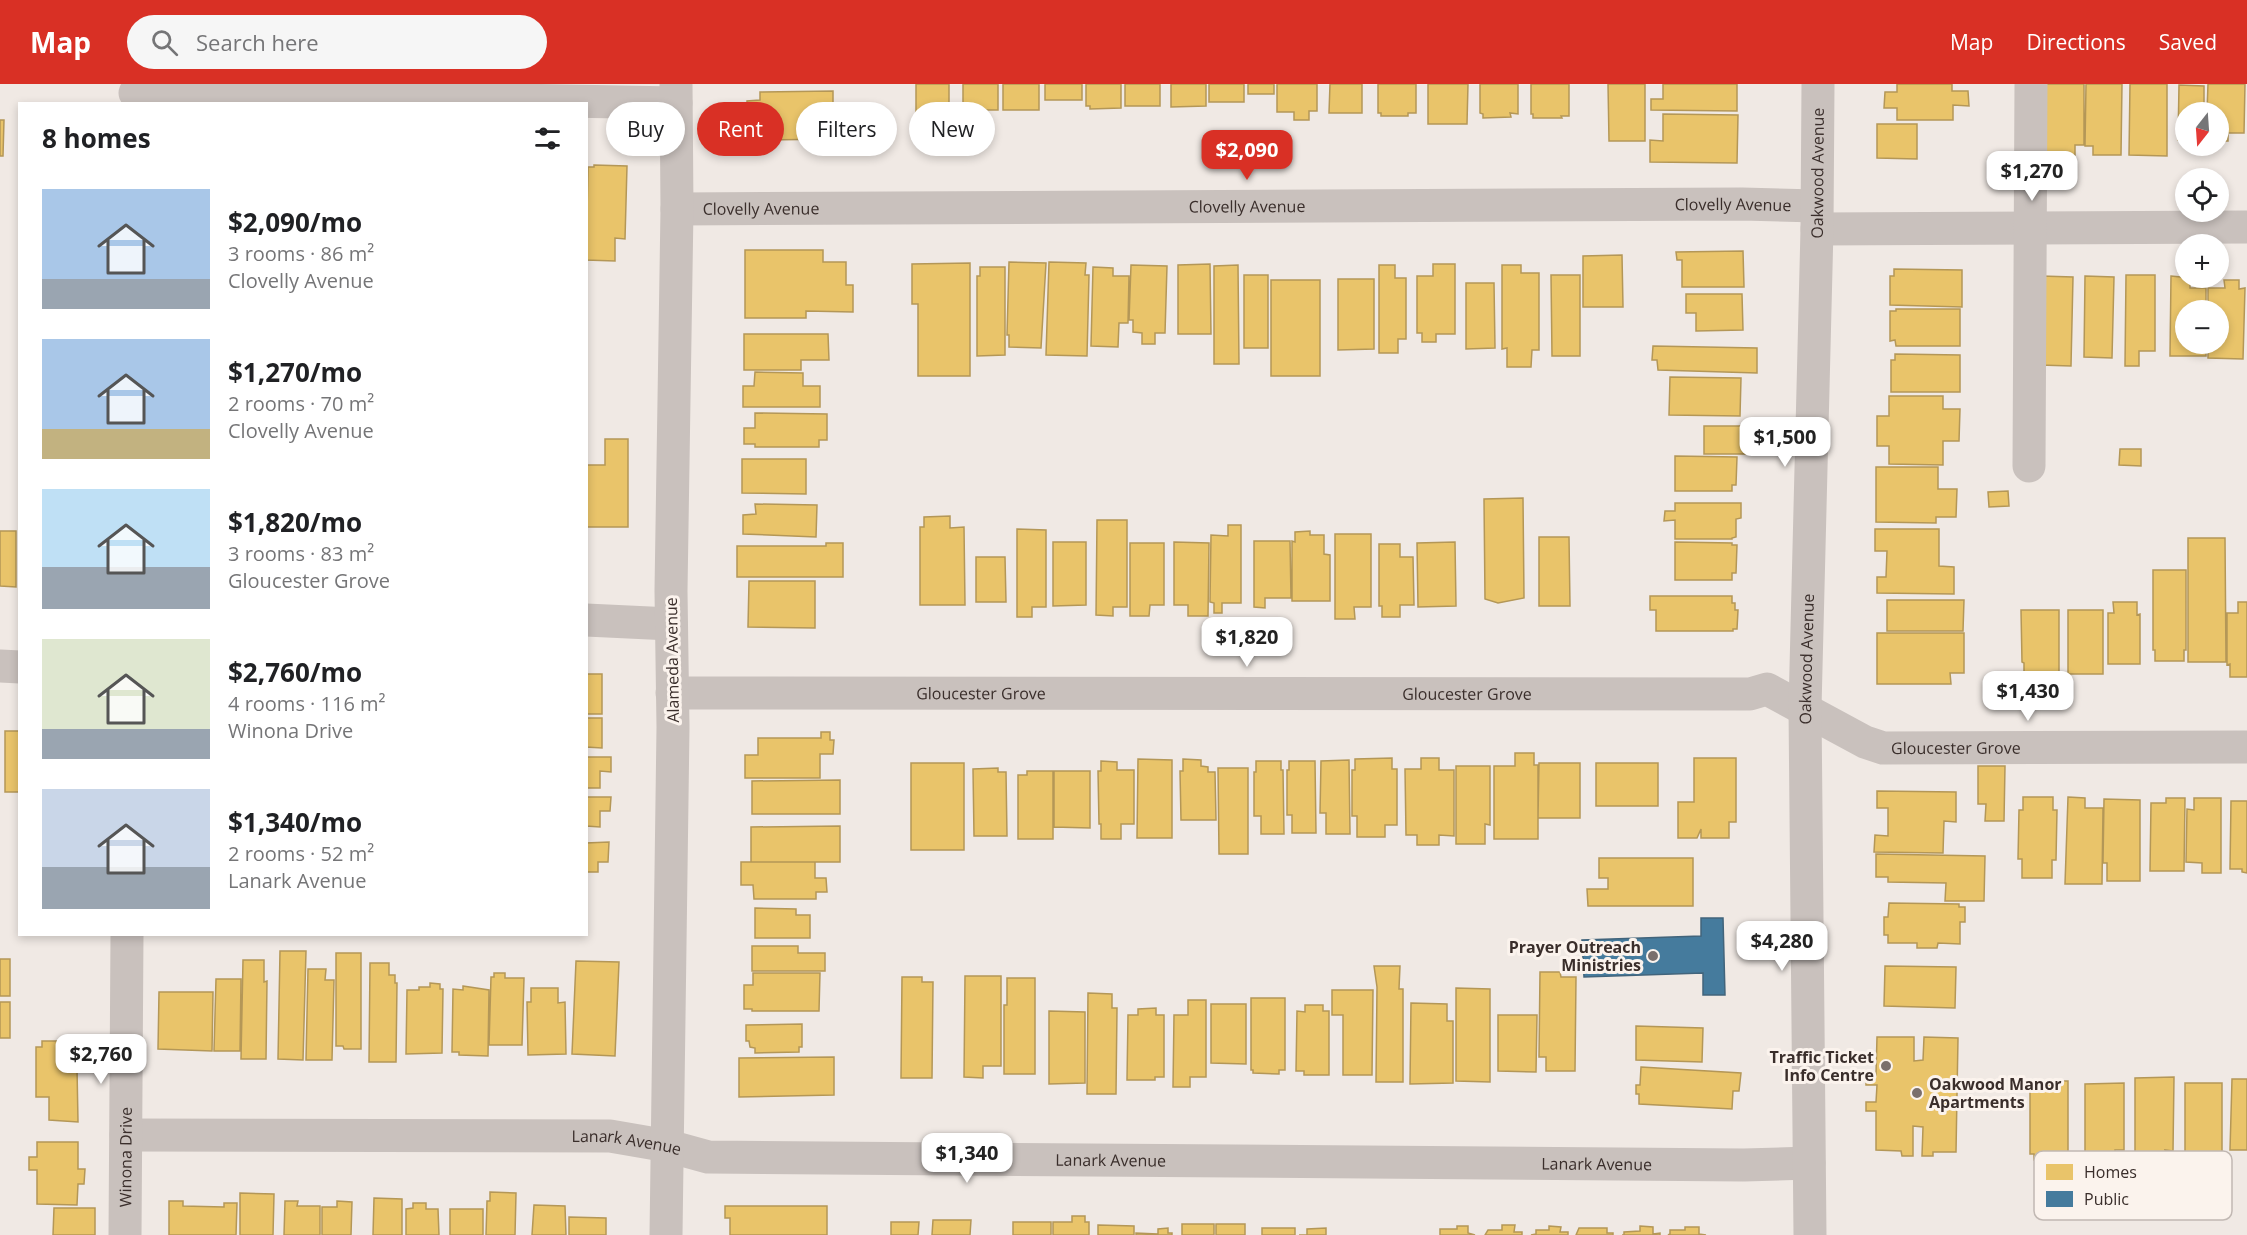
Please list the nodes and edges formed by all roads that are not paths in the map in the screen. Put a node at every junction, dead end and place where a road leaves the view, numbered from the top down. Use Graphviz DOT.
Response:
graph roads {
  1 [pos="1818,84"];
  2 [pos="2031,84"];
  3 [pos="676,93"];
  4 [pos="135,94"];
  5 [pos="677,209"];
  6 [pos="1816,217"];
  7 [pos="2031,227"];
  8 [pos="2247,227"];
  9 [pos="2029,466"];
  10 [pos="588,620"];
  11 [pos="671,624"];
  12 [pos="0,666"];
  13 [pos="18,667"];
  14 [pos="672,693"];
  15 [pos="1805,708"];
  16 [pos="2247,747"];
  17 [pos="127,936"];
  18 [pos="126,1135"];
  19 [pos="668,1146"];
  20 [pos="1809,1163"];
  21 [pos="125,1235"];
  22 [pos="666,1235"];
  23 [pos="1810,1235"];
  1 -- 6 [label="street, Oakwood Avenue"];
  2 -- 7 [label="street"];
  3 -- 4 [label="street"];
  3 -- 5 [label="street, Alameda Avenue"];
  5 -- 6 [label="street, Clovelly Avenue"];
  5 -- 11 [label="street, Alameda Avenue"];
  6 -- 7 [label="street, Clovelly Avenue"];
  6 -- 15 [label="street, Oakwood Avenue"];
  7 -- 8 [label="street, Clovelly Avenue"];
  7 -- 9 [label="street"];
  10 -- 11 [label="street"];
  11 -- 14 [label="street, Alameda Avenue"];
  12 -- 13 [label="street"];
  14 -- 15 [label="street, Gloucester Grove"];
  14 -- 19 [label="street, Alameda Avenue"];
  15 -- 16 [label="street, Gloucester Grove"];
  15 -- 20 [label="street, Oakwood Avenue"];
  17 -- 18 [label="street, Winona Drive"];
  18 -- 19 [label="street, Lanark Avenue"];
  18 -- 21 [label="street, Winona Drive"];
  19 -- 20 [label="street, Lanark Avenue"];
  19 -- 22 [label="street, Alameda Avenue"];
  20 -- 23 [label="street, Oakwood Avenue"];
}
